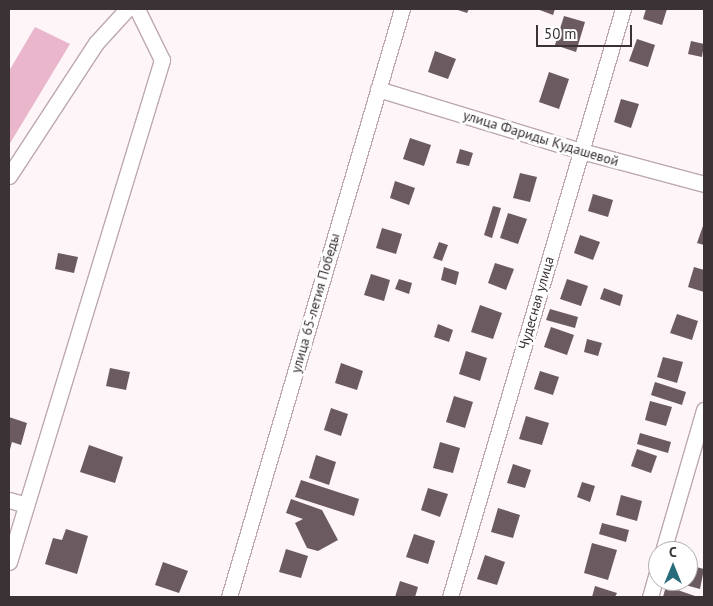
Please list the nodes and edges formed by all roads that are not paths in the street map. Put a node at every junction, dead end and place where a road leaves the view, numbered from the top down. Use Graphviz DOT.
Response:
graph roads {
  1 [pos="127,9"];
  2 [pos="137,9"];
  3 [pos="402,9"];
  4 [pos="623,9"];
  5 [pos="378,88"];
  6 [pos="581,151"];
  7 [pos="9,176"];
  8 [pos="704,184"];
  9 [pos="704,410"];
  10 [pos="9,500"];
  11 [pos="26,505"];
  12 [pos="666,541"];
  13 [pos="9,562"];
  14 [pos="229,597"];
  15 [pos="450,597"];
  1 -- 7 [label="street"];
  2 -- 11 [label="street"];
  3 -- 5 [label="street, улица 65-летия Победы"];
  4 -- 6 [label="street, Чудесная улица"];
  5 -- 6 [label="street, улица Фариды Кудашевой"];
  5 -- 14 [label="street, улица 65-летия Победы"];
  6 -- 8 [label="street, улица Фариды Кудашевой"];
  6 -- 15 [label="street, Чудесная улица"];
  9 -- 12 [label="street"];
  10 -- 11 [label="street"];
  11 -- 13 [label="street"];
}
